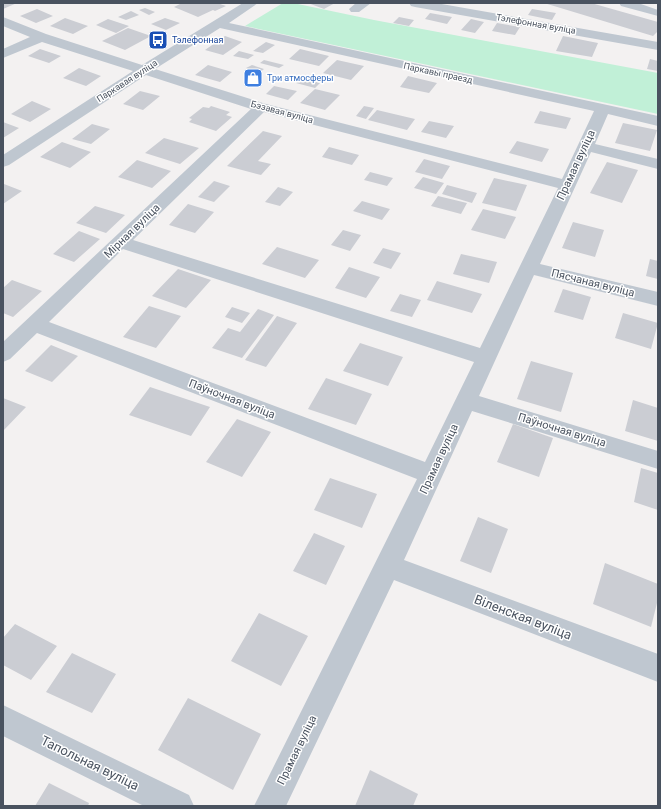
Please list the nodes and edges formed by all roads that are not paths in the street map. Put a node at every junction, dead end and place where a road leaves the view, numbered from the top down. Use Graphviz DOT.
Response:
graph roads {
  1 [pos="252,3"];
  2 [pos="415,3"];
  3 [pos="625,3"];
  4 [pos="656,13"];
  5 [pos="3,21"];
  6 [pos="218,24"];
  7 [pos="41,37"];
  8 [pos="658,46"];
  9 [pos="3,54"];
  10 [pos="145,69"];
  11 [pos="261,107"];
  12 [pos="603,109"];
  13 [pos="658,121"];
  14 [pos="585,146"];
  15 [pos="3,162"];
  16 [pos="658,164"];
  17 [pos="567,185"];
  18 [pos="120,242"];
  19 [pos="528,267"];
  20 [pos="658,299"];
  21 [pos="34,324"];
  22 [pos="3,354"];
  23 [pos="486,358"];
  24 [pos="466,401"];
  25 [pos="658,460"];
  26 [pos="432,474"];
  27 [pos="388,566"];
  28 [pos="658,668"];
  29 [pos="3,720"];
  30 [pos="178,806"];
  31 [pos="270,806"];
  1 -- 6 [label="street, Паркавая вуліца"];
  2 -- 8 [label="street, Тэлефонная вуліца"];
  3 -- 4 [label="street"];
  5 -- 7 [label="street, Бэзавая вуліца"];
  6 -- 10 [label="street, Паркавая вуліца"];
  6 -- 12 [label="street, Паркавы праезд"];
  7 -- 9 [label="street"];
  7 -- 10 [label="street, Бэзавая вуліца"];
  10 -- 11 [label="street, Бэзавая вуліца"];
  10 -- 15 [label="street, Паркавая вуліца"];
  11 -- 17 [label="street, Бэзавая вуліца"];
  11 -- 18 [label="street, Мірная вуліца"];
  12 -- 13 [label="street, Паркавы праезд"];
  12 -- 14 [label="street, Прамая вуліца"];
  14 -- 16 [label="street"];
  14 -- 17 [label="street, Прамая вуліца"];
  17 -- 19 [label="street, Прамая вуліца"];
  18 -- 21 [label="street, Мірная вуліца"];
  18 -- 23 [label="street"];
  19 -- 20 [label="street, Пясчаная вуліца"];
  19 -- 23 [label="street, Прамая вуліца"];
  21 -- 22 [label="street, Мірная вуліца"];
  21 -- 26 [label="street, Паўночная вуліца"];
  23 -- 24 [label="street, Прамая вуліца"];
  24 -- 25 [label="street, Паўночная вуліца"];
  24 -- 26 [label="street, Прамая вуліца"];
  26 -- 27 [label="street, Прамая вуліца"];
  27 -- 28 [label="street, Віленская вуліца"];
  27 -- 31 [label="street, Прамая вуліца"];
  29 -- 30 [label="street, Тапольная вуліца"];
}
